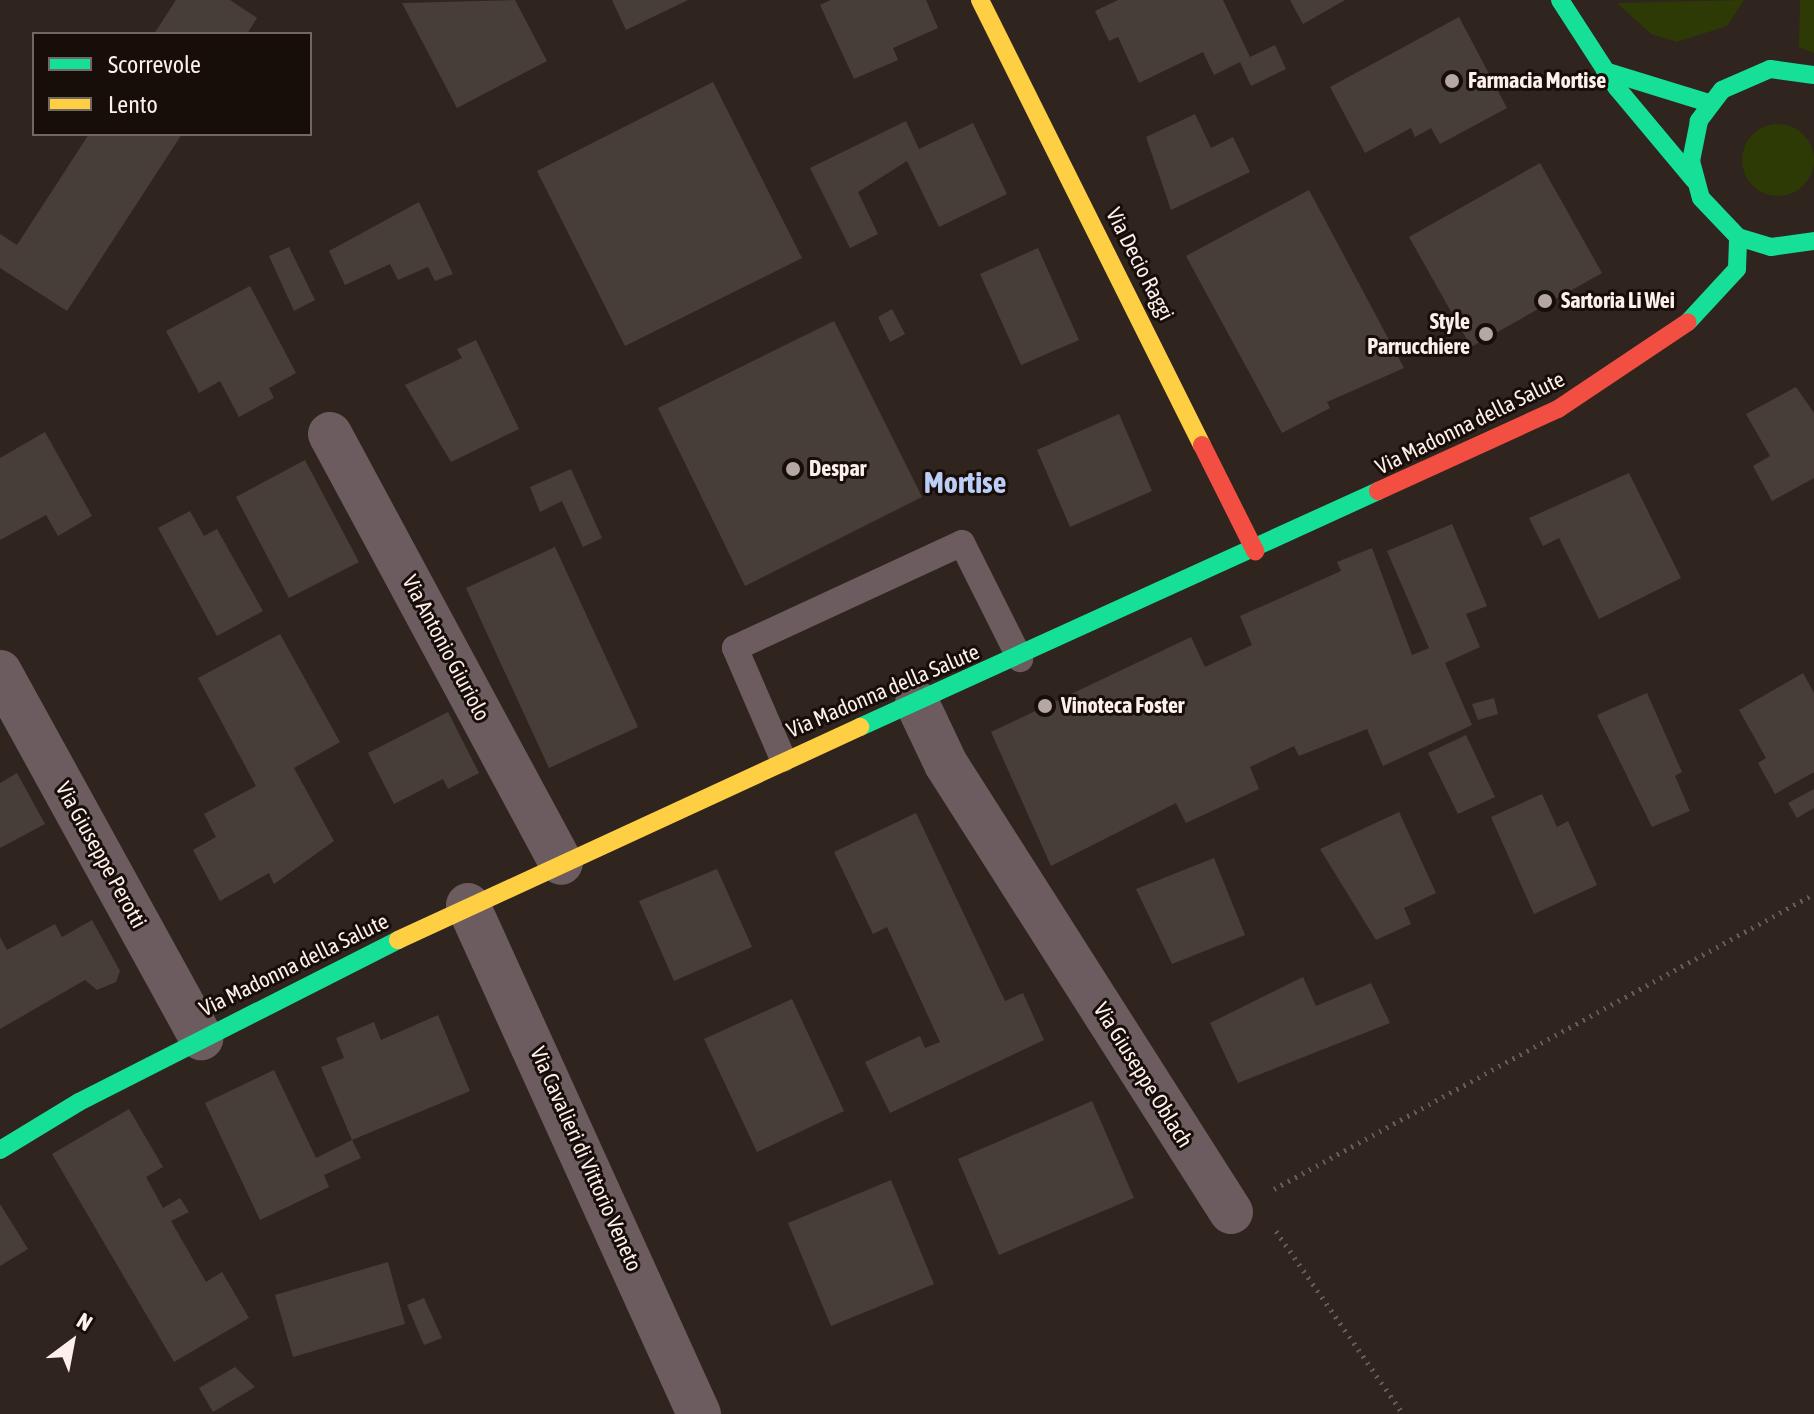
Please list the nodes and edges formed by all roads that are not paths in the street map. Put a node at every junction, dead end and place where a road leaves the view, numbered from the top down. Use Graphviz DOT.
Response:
graph roads {
  1 [pos="980,0"];
  2 [pos="1560,0"];
  3 [pos="1605,71"];
  4 [pos="1814,75"];
  5 [pos="1709,103"];
  6 [pos="1694,180"];
  7 [pos="1738,237"];
  8 [pos="1814,241"];
  9 [pos="330,434"];
  10 [pos="1255,551"];
  11 [pos="1020,659"];
  12 [pos="0,672"];
  13 [pos="917,703"];
  14 [pos="783,759"];
  15 [pos="561,863"];
  16 [pos="468,905"];
  17 [pos="201,1038"];
  18 [pos="0,1150"];
  19 [pos="1231,1212"];
  20 [pos="699,1414"];
  1 -- 10 [label="street, Via Decio Raggi"];
  2 -- 3 [label="street"];
  3 -- 5 [label="street"];
  3 -- 6 [label="street"];
  4 -- 5 [label="street"];
  5 -- 6 [label="street"];
  6 -- 7 [label="street"];
  7 -- 8 [label="street"];
  7 -- 10 [label="street, Via Madonna della Salute"];
  9 -- 15 [label="street, Via Antonio Giuriolo"];
  10 -- 11 [label="street, Via Madonna della Salute"];
  11 -- 13 [label="street, Via Madonna della Salute"];
  11 -- 14 [label="lane"];
  12 -- 17 [label="street, Via Giuseppe Perotti"];
  13 -- 14 [label="street, Via Madonna della Salute"];
  13 -- 19 [label="street, Via Giuseppe Oblach"];
  14 -- 15 [label="street, Via Madonna della Salute"];
  15 -- 16 [label="street, Via Madonna della Salute"];
  16 -- 17 [label="street, Via Madonna della Salute"];
  16 -- 20 [label="street, Via Cavalieri di Vittorio Veneto"];
  17 -- 18 [label="street, Via Madonna della Salute"];
}
